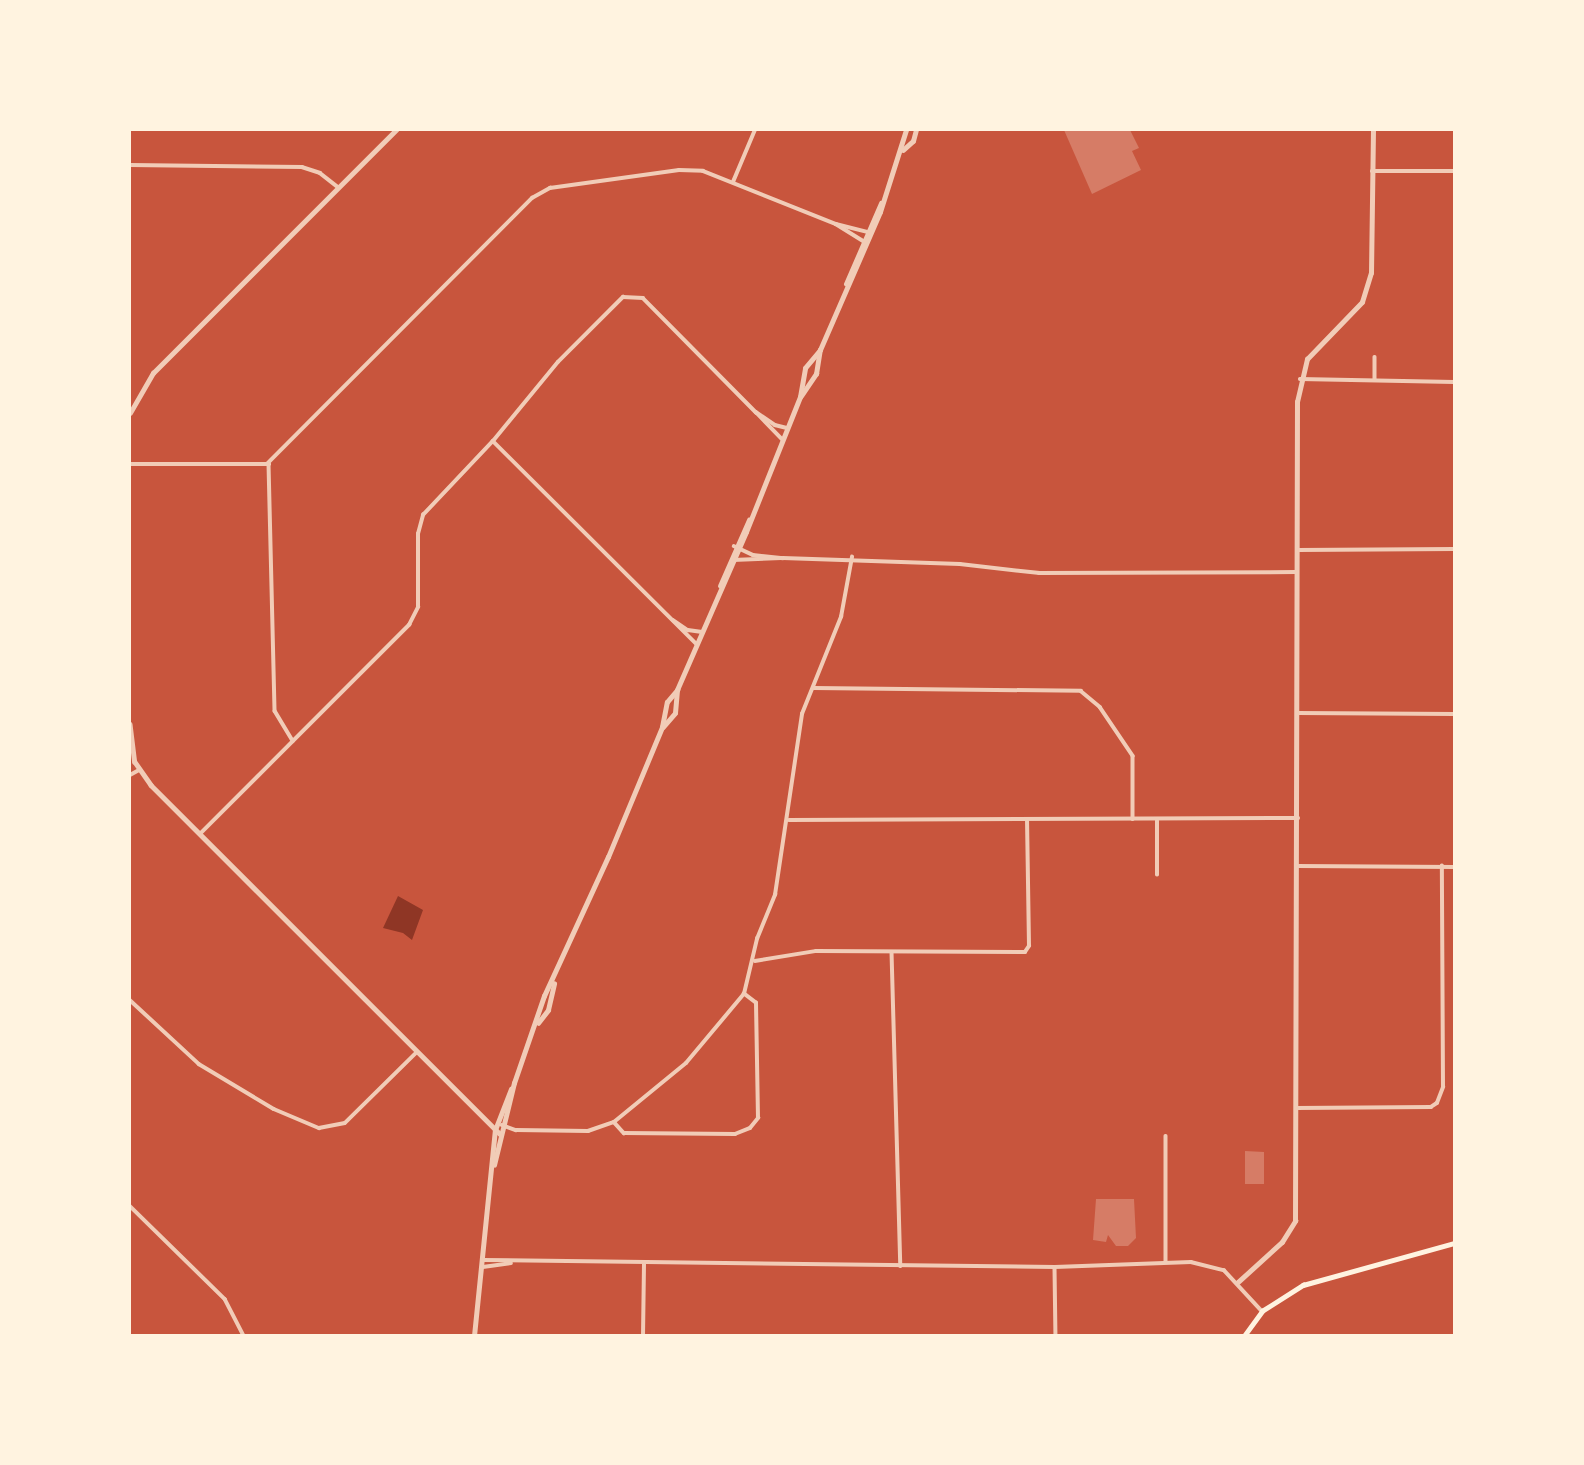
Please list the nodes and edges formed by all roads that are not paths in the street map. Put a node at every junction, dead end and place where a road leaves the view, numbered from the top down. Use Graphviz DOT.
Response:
graph roads {
  1 [pos="396,130"];
  2 [pos="755,130"];
  3 [pos="906,130"];
  4 [pos="916,130"];
  5 [pos="1373,130"];
  6 [pos="903,150"];
  7 [pos="130,165"];
  8 [pos="1454,171"];
  9 [pos="1372,172"];
  10 [pos="733,182"];
  11 [pos="338,187"];
  12 [pos="836,225"];
  13 [pos="869,233"];
  14 [pos="864,242"];
  15 [pos="820,349"];
  16 [pos="1375,357"];
  17 [pos="1300,379"];
  18 [pos="1375,380"];
  19 [pos="1454,382"];
  20 [pos="800,397"];
  21 [pos="757,412"];
  22 [pos="130,413"];
  23 [pos="787,428"];
  24 [pos="782,439"];
  25 [pos="494,442"];
  26 [pos="268,463"];
  27 [pos="130,464"];
  28 [pos="737,547"];
  29 [pos="1454,549"];
  30 [pos="1298,550"];
  31 [pos="783,558"];
  32 [pos="852,558"];
  33 [pos="732,560"];
  34 [pos="1298,572"];
  35 [pos="673,620"];
  36 [pos="702,632"];
  37 [pos="697,644"];
  38 [pos="814,688"];
  39 [pos="677,690"];
  40 [pos="1298,713"];
  41 [pos="1454,714"];
  42 [pos="130,723"];
  43 [pos="662,727"];
  44 [pos="293,741"];
  45 [pos="139,770"];
  46 [pos="130,775"];
  47 [pos="1297,818"];
  48 [pos="789,820"];
  49 [pos="1133,820"];
  50 [pos="1157,820"];
  51 [pos="1027,821"];
  52 [pos="200,834"];
  53 [pos="1297,866"];
  54 [pos="1442,866"];
  55 [pos="1454,867"];
  56 [pos="1157,875"];
  57 [pos="892,951"];
  58 [pos="755,961"];
  59 [pos="554,983"];
  60 [pos="744,994"];
  61 [pos="130,1000"];
  62 [pos="537,1024"];
  63 [pos="417,1052"];
  64 [pos="1296,1108"];
  65 [pos="482,1118"];
  66 [pos="614,1122"];
  67 [pos="500,1124"];
  68 [pos="516,1130"];
  69 [pos="498,1132"];
  70 [pos="1166,1136"];
  71 [pos="130,1206"];
  72 [pos="1454,1243"];
  73 [pos="483,1260"];
  74 [pos="1166,1262"];
  75 [pos="513,1263"];
  76 [pos="644,1265"];
  77 [pos="901,1266"];
  78 [pos="482,1267"];
  79 [pos="1055,1267"];
  80 [pos="1238,1282"];
  81 [pos="1262,1311"];
  82 [pos="244,1335"];
  83 [pos="474,1335"];
  84 [pos="643,1335"];
  85 [pos="1056,1335"];
  86 [pos="1244,1335"];
  1 -- 11 [label="street"];
  2 -- 10 [label="street"];
  3 -- 6 [label="street"];
  4 -- 6 [label="street"];
  5 -- 9 [label="street"];
  6 -- 13 [label="street"];
  7 -- 11 [label="street"];
  8 -- 9 [label="street"];
  9 -- 17 [label="street"];
  10 -- 12 [label="street"];
  10 -- 26 [label="street"];
  11 -- 22 [label="street"];
  12 -- 13 [label="street"];
  12 -- 14 [label="street"];
  13 -- 14 [label="street"];
  14 -- 15 [label="street"];
  15 -- 20 [label="street"];
  15 -- 20 [label="street"];
  16 -- 18 [label="street"];
  17 -- 18 [label="street"];
  17 -- 30 [label="street"];
  18 -- 19 [label="street"];
  20 -- 23 [label="street"];
  21 -- 23 [label="street"];
  21 -- 24 [label="street"];
  21 -- 25 [label="street"];
  23 -- 24 [label="street"];
  24 -- 28 [label="street"];
  25 -- 35 [label="street"];
  25 -- 44 [label="street"];
  26 -- 27 [label="street"];
  26 -- 44 [label="street"];
  28 -- 31 [label="street"];
  28 -- 33 [label="street"];
  29 -- 30 [label="street"];
  30 -- 34 [label="street"];
  31 -- 32 [label="street"];
  31 -- 33 [label="street"];
  32 -- 34 [label="street"];
  32 -- 38 [label="street"];
  33 -- 36 [label="street"];
  34 -- 40 [label="street"];
  35 -- 36 [label="street"];
  35 -- 37 [label="street"];
  36 -- 37 [label="street"];
  37 -- 39 [label="street"];
  38 -- 48 [label="street"];
  38 -- 49 [label="street"];
  39 -- 43 [label="street"];
  39 -- 43 [label="street"];
  40 -- 41 [label="street"];
  40 -- 47 [label="street"];
  42 -- 45 [label="street"];
  43 -- 59 [label="street"];
  44 -- 52 [label="street"];
  45 -- 46 [label="street"];
  45 -- 52 [label="street"];
  47 -- 50 [label="street"];
  47 -- 53 [label="street"];
  48 -- 51 [label="street"];
  48 -- 58 [label="street"];
  49 -- 50 [label="street"];
  49 -- 51 [label="street"];
  50 -- 56 [label="street"];
  51 -- 57 [label="street"];
  52 -- 63 [label="street"];
  53 -- 54 [label="street"];
  53 -- 64 [label="street"];
  54 -- 55 [label="street"];
  54 -- 64 [label="street"];
  57 -- 58 [label="street"];
  57 -- 77 [label="street"];
  58 -- 60 [label="street"];
  59 -- 62 [label="street"];
  59 -- 62 [label="street"];
  60 -- 66 [label="street"];
  60 -- 66 [label="street"];
  61 -- 63 [label="street"];
  62 -- 67 [label="street"];
  63 -- 65 [label="street"];
  64 -- 80 [label="street"];
  65 -- 67 [label="street"];
  65 -- 69 [label="street"];
  66 -- 68 [label="street"];
  67 -- 68 [label="street"];
  67 -- 69 [label="street"];
  68 -- 69 [label="street"];
  69 -- 73 [label="street"];
  70 -- 74 [label="street"];
  71 -- 82 [label="street"];
  72 -- 81 [label="main road"];
  73 -- 75 [label="street"];
  73 -- 78 [label="street"];
  74 -- 79 [label="street"];
  74 -- 80 [label="street"];
  75 -- 76 [label="street"];
  75 -- 78 [label="street"];
  76 -- 77 [label="street"];
  76 -- 84 [label="street"];
  77 -- 79 [label="street"];
  78 -- 83 [label="street"];
  79 -- 85 [label="street"];
  80 -- 81 [label="street"];
  81 -- 86 [label="main road"];
}
